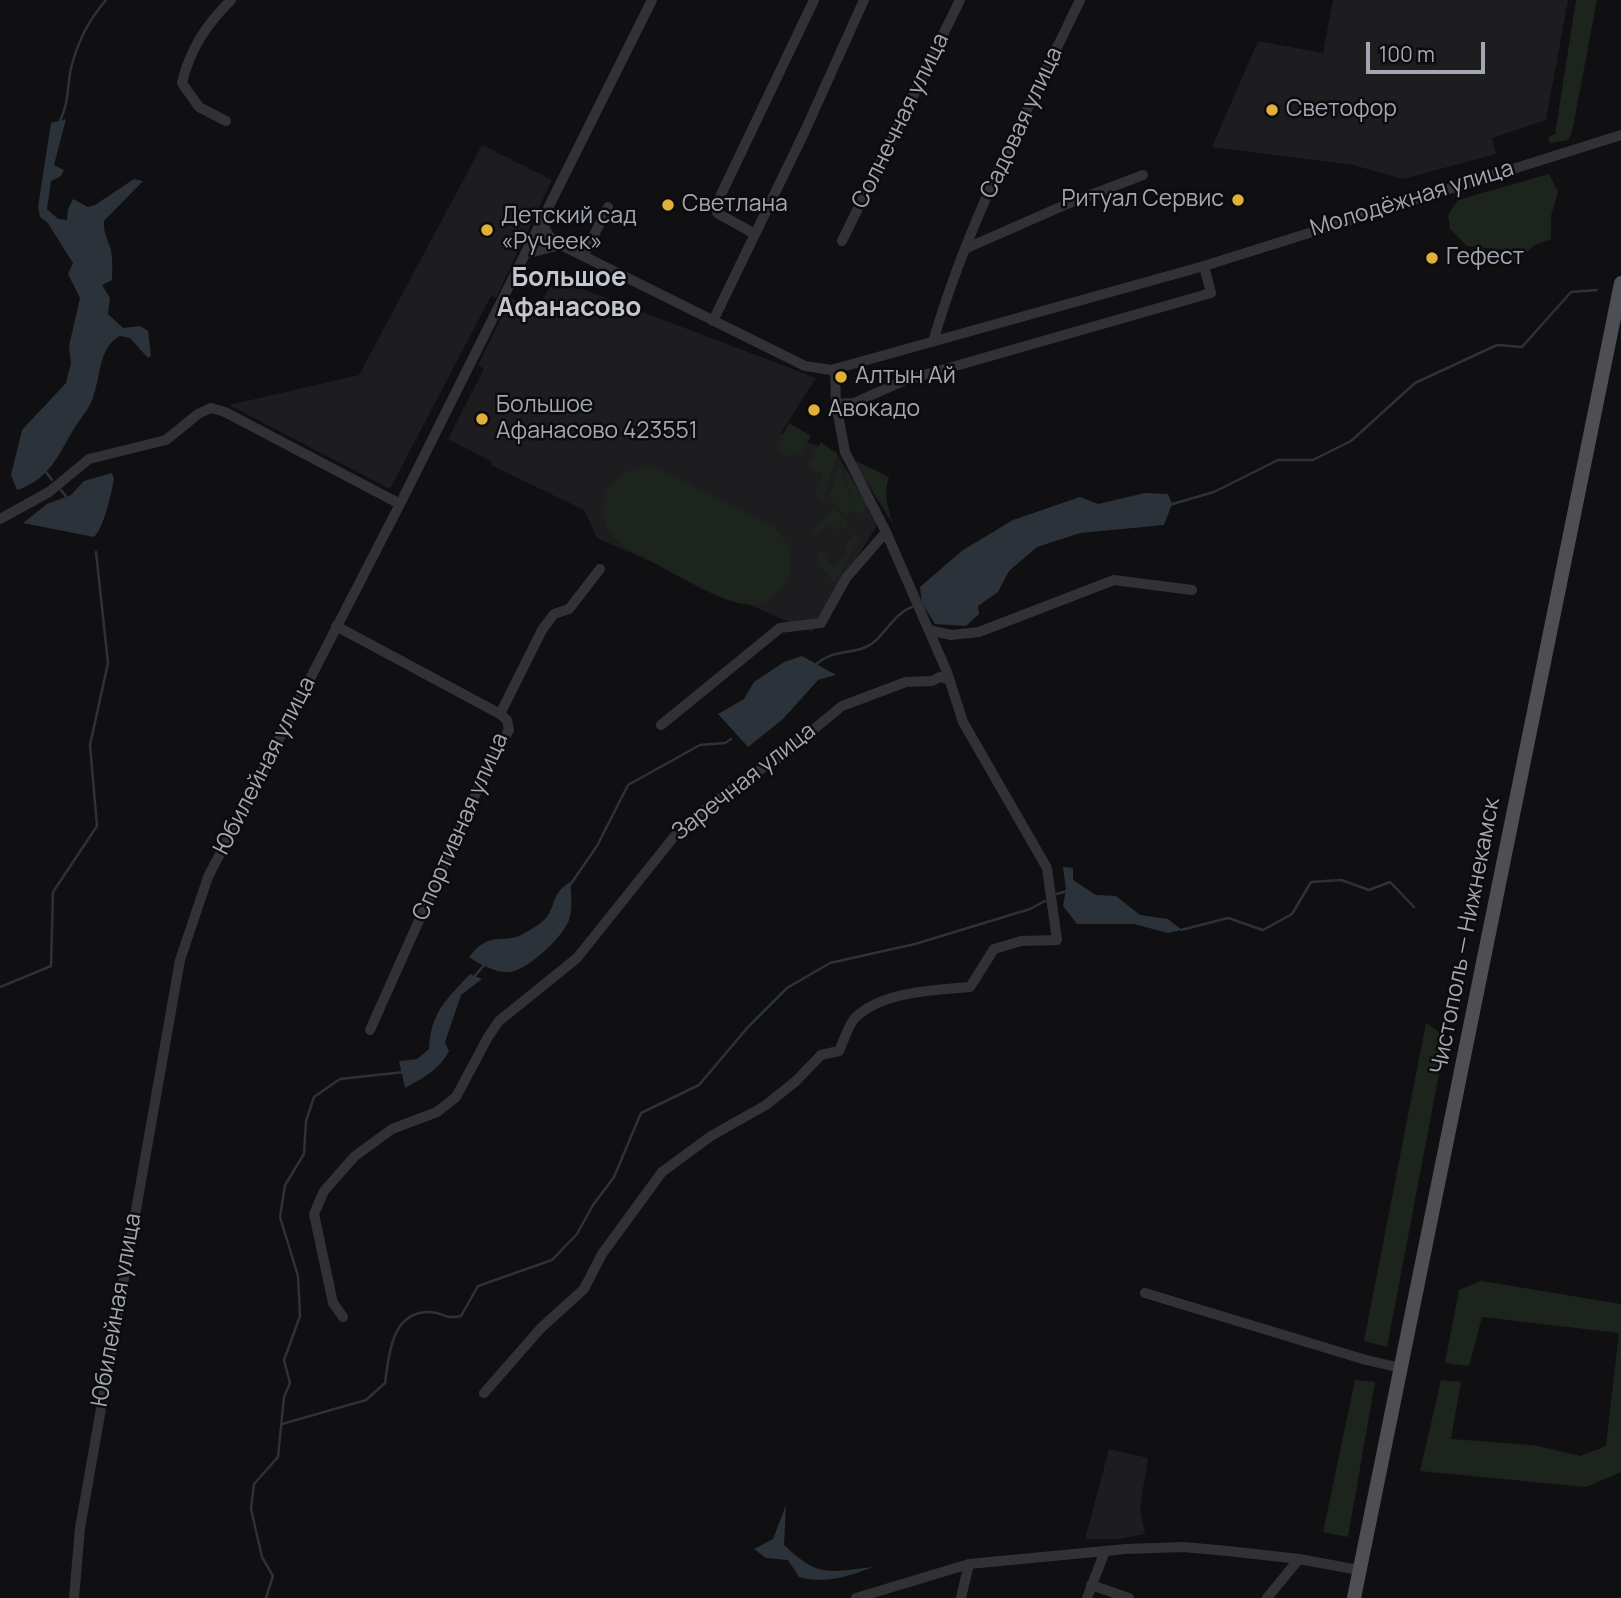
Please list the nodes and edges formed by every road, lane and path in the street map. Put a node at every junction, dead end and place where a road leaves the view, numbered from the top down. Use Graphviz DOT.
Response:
graph roads {
  1 [pos="230,0"];
  2 [pos="652,0"];
  3 [pos="814,0"];
  4 [pos="864,0"];
  5 [pos="960,0"];
  6 [pos="1080,0"];
  7 [pos="226,121"];
  8 [pos="1621,135"];
  9 [pos="1143,175"];
  10 [pos="608,206"];
  11 [pos="541,221"];
  12 [pos="755,234"];
  13 [pos="842,241"];
  14 [pos="561,245"];
  15 [pos="967,248"];
  16 [pos="525,254"];
  17 [pos="584,255"];
  18 [pos="1204,266"];
  19 [pos="1621,283"];
  20 [pos="713,321"];
  21 [pos="933,342"];
  22 [pos="835,369"];
  23 [pos="836,404"];
  24 [pos="400,504"];
  25 [pos="0,519"];
  26 [pos="886,531"];
  27 [pos="600,569"];
  28 [pos="1192,590"];
  29 [pos="336,626"];
  30 [pos="929,630"];
  31 [pos="947,679"];
  32 [pos="500,714"];
  33 [pos="661,724"];
  34 [pos="370,1030"];
  35 [pos="1145,1293"];
  36 [pos="343,1317"];
  37 [pos="1401,1368"];
  38 [pos="484,1393"];
  39 [pos="1105,1551"];
  40 [pos="1299,1559"];
  41 [pos="970,1564"];
  42 [pos="1359,1570"];
  43 [pos="1091,1585"];
  44 [pos="74,1598"];
  45 [pos="856,1598"];
  46 [pos="961,1598"];
  47 [pos="1087,1598"];
  48 [pos="1129,1598"];
  49 [pos="1267,1598"];
  50 [pos="1354,1598"];
  1 -- 7 [label="street"];
  2 -- 11 [label="street, Юбилейная улица"];
  3 -- 12 [label="street"];
  4 -- 12 [label="street"];
  5 -- 13 [label="street, Солнечная улица"];
  6 -- 15 [label="street, Садовая улица"];
  8 -- 18 [label="street, Молодёжная улица"];
  9 -- 15 [label="street"];
  10 -- 17 [label="street"];
  11 -- 14 [label="street, Молодёжная улица"];
  11 -- 16 [label="street, Юбилейная улица"];
  12 -- 20 [label="street"];
  14 -- 16 [label="street"];
  14 -- 17 [label="street, Молодёжная улица"];
  15 -- 21 [label="street"];
  16 -- 24 [label="street, Юбилейная улица"];
  17 -- 20 [label="street, Молодёжная улица"];
  18 -- 21 [label="street, Молодёжная улица"];
  18 -- 23 [label="street"];
  19 -- 37 [label="main road, Чистополь — Нижнекамск"];
  20 -- 22 [label="street, Молодёжная улица"];
  21 -- 22 [label="street, Молодёжная улица"];
  22 -- 23 [label="street"];
  23 -- 26 [label="street"];
  24 -- 25 [label="street"];
  24 -- 29 [label="street, Юбилейная улица"];
  26 -- 30 [label="street"];
  26 -- 33 [label="street"];
  27 -- 32 [label="street, Спортивная улица"];
  28 -- 30 [label="street"];
  29 -- 32 [label="street"];
  29 -- 44 [label="street, Юбилейная улица"];
  30 -- 31 [label="street"];
  31 -- 36 [label="street, Заречная улица"];
  31 -- 38 [label="street"];
  32 -- 34 [label="street, Спортивная улица"];
  35 -- 37 [label="street"];
  37 -- 42 [label="main road, Чистополь — Нижнекамск"];
  39 -- 40 [label="street"];
  39 -- 41 [label="street"];
  39 -- 43 [label="street"];
  40 -- 42 [label="street"];
  40 -- 49 [label="street"];
  41 -- 45 [label="street"];
  41 -- 46 [label="street"];
  42 -- 50 [label="main road, Чистополь — Нижнекамск"];
  43 -- 47 [label="street"];
  43 -- 48 [label="street"];
}
